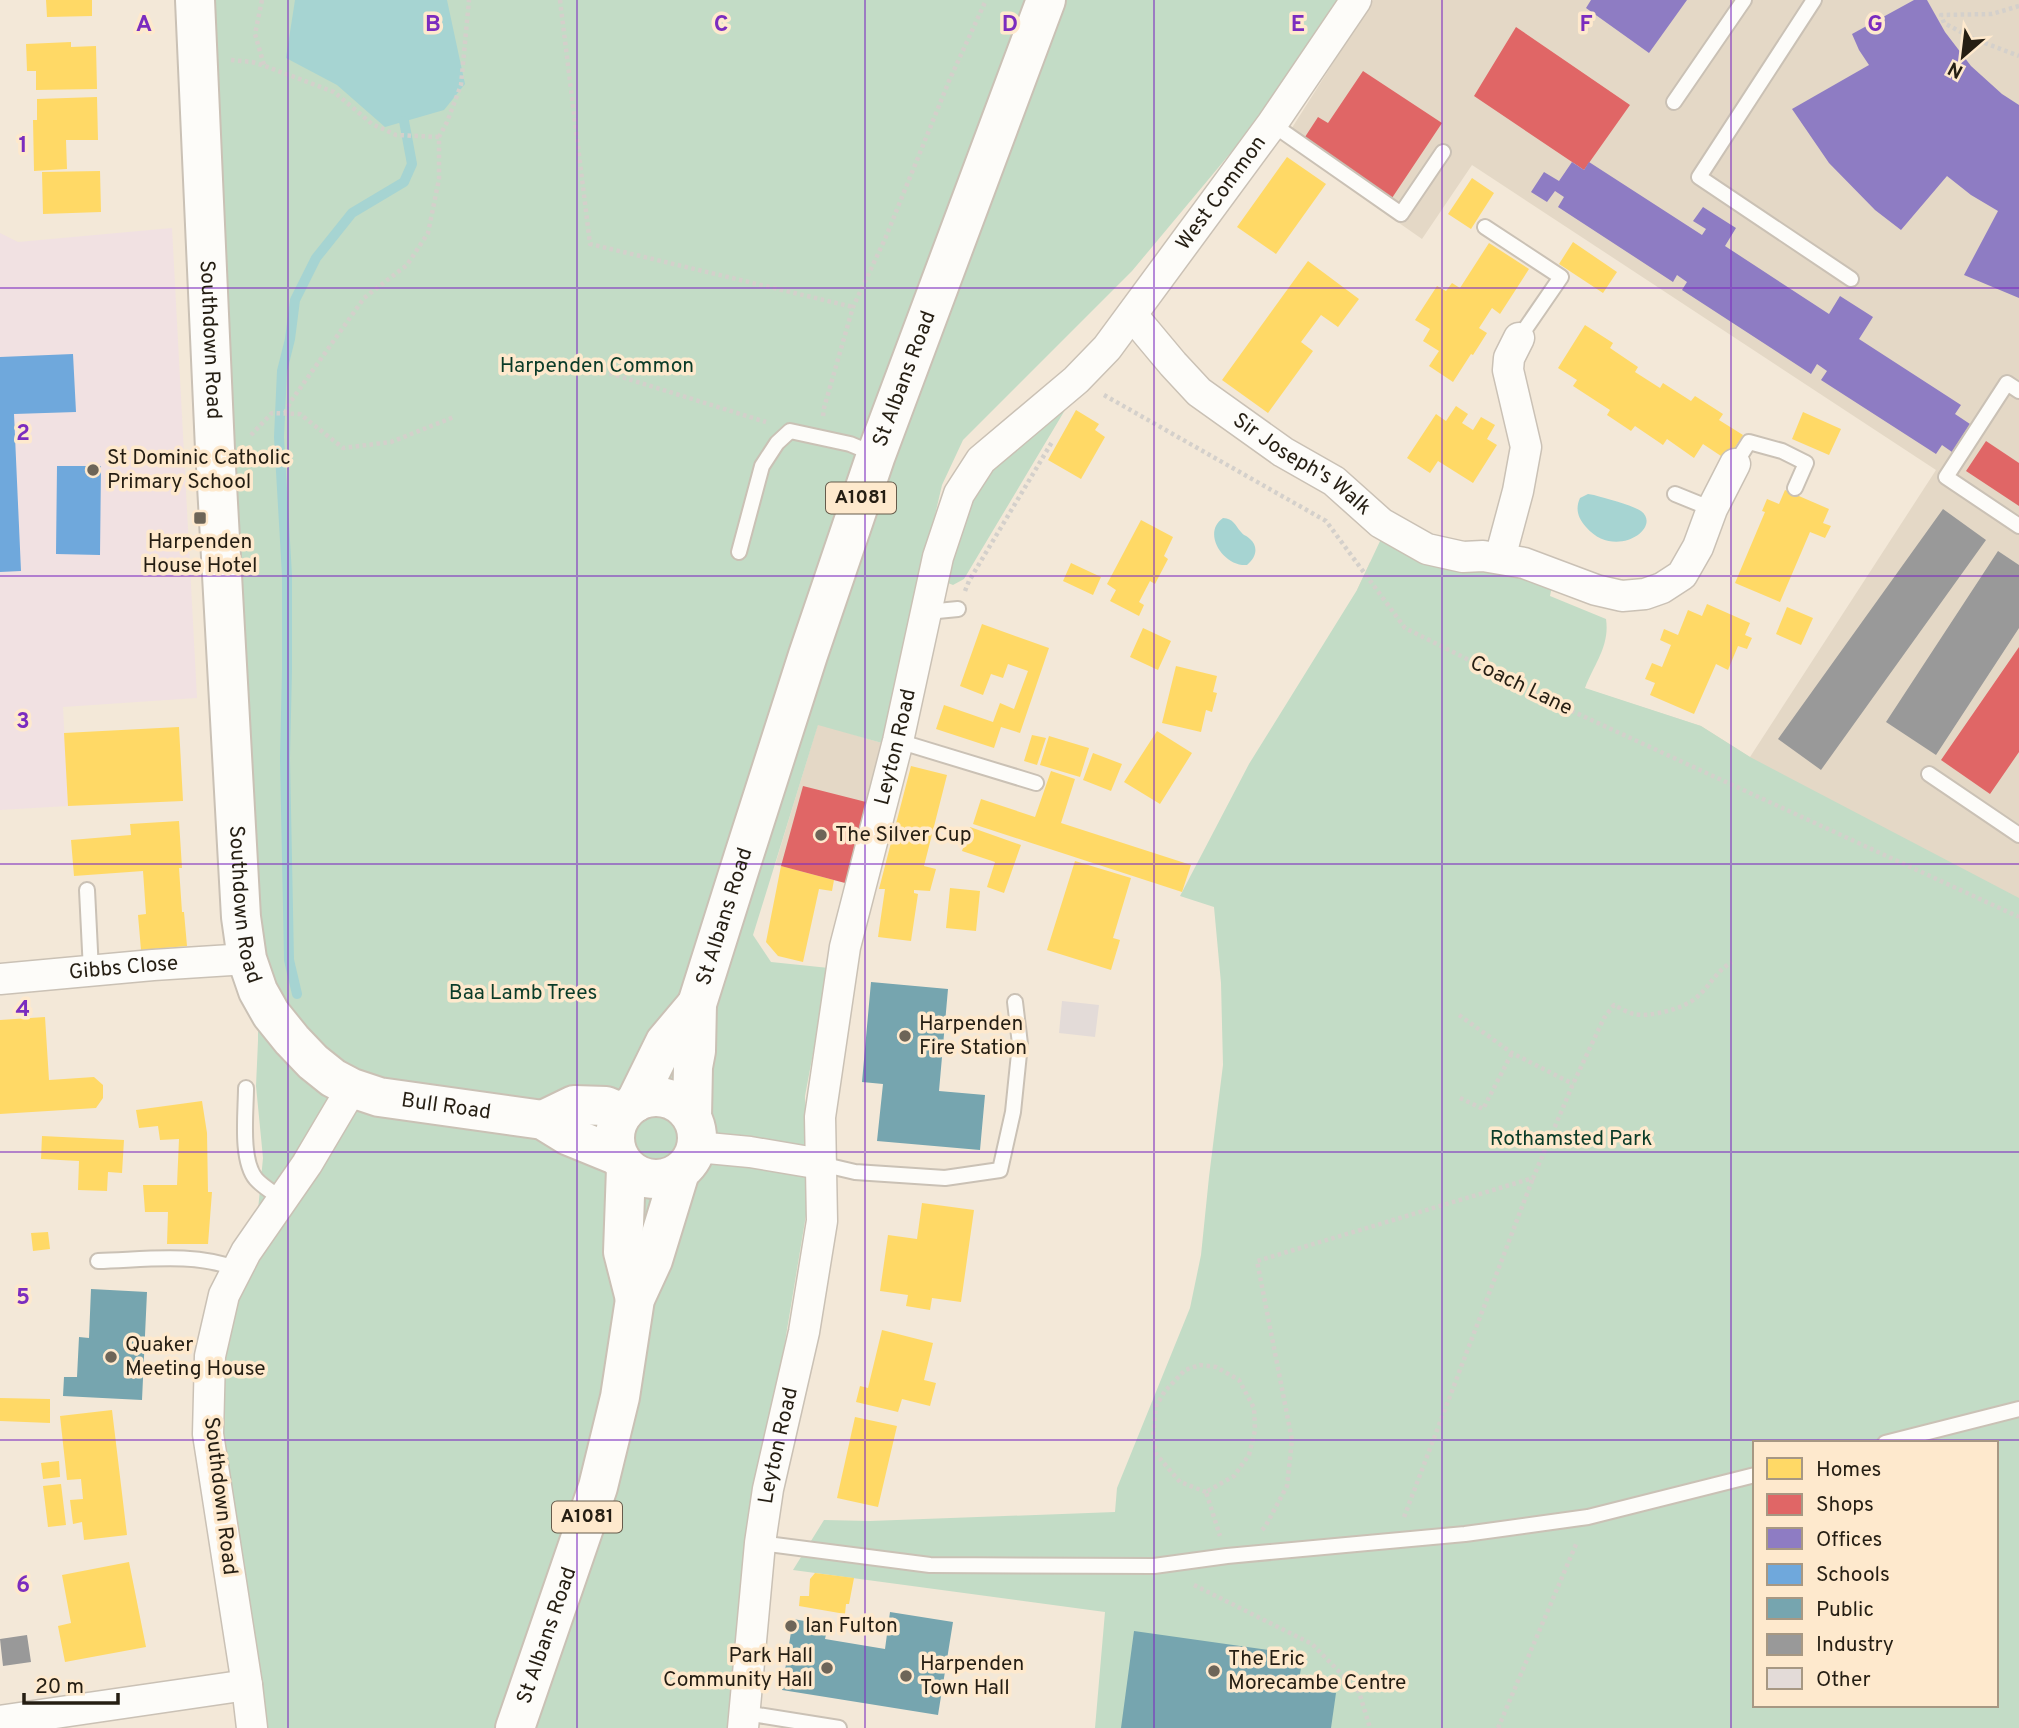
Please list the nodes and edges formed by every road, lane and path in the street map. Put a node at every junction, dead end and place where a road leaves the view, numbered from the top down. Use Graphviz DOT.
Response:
graph roads {
  1 [pos="195,0"];
  2 [pos="262,0"];
  3 [pos="469,0"];
  4 [pos="559,0"];
  5 [pos="986,0"];
  6 [pos="1046,0"];
  7 [pos="1356,0"];
  8 [pos="1744,0"];
  9 [pos="1814,0"];
  10 [pos="2019,6"];
  11 [pos="2019,56"];
  12 [pos="198,58"];
  13 [pos="265,66"];
  14 [pos="1674,102"];
  15 [pos="1272,124"];
  16 [pos="439,137"];
  17 [pos="1443,152"];
  18 [pos="1485,227"];
  19 [pos="1851,279"];
  20 [pos="853,307"];
  21 [pos="1132,315"];
  22 [pos="1520,338"];
  23 [pos="596,369"];
  24 [pos="1076,380"];
  25 [pos="2019,391"];
  26 [pos="272,413"];
  27 [pos="285,413"];
  28 [pos="454,417"];
  29 [pos="790,431"];
  30 [pos="1058,433"];
  31 [pos="822,438"];
  32 [pos="876,454"];
  33 [pos="1735,464"];
  34 [pos="1795,488"];
  35 [pos="1675,494"];
  36 [pos="1712,509"];
  37 [pos="2019,526"];
  38 [pos="739,551"];
  39 [pos="1500,558"];
  40 [pos="958,609"];
  41 [pos="926,612"];
  42 [pos="898,741"];
  43 [pos="1929,774"];
  44 [pos="1036,783"];
  45 [pos="2019,835"];
  46 [pos="87,890"];
  47 [pos="2019,917"];
  48 [pos="247,959"];
  49 [pos="1732,962"];
  50 [pos="91,971"];
  51 [pos="0,979"];
  52 [pos="1015,1002"];
  53 [pos="697,1004"];
  54 [pos="1459,1015"];
  55 [pos="1511,1053"];
  56 [pos="1573,1084"];
  57 [pos="246,1088"];
  58 [pos="352,1088"];
  59 [pos="1460,1098"];
  60 [pos="629,1108"];
  61 [pos="543,1120"];
  62 [pos="690,1145"];
  63 [pos="622,1162"];
  64 [pos="821,1164"];
  65 [pos="1533,1178"];
  66 [pos="282,1199"];
  67 [pos="98,1261"];
  68 [pos="237,1269"];
  69 [pos="635,1299"];
  70 [pos="2019,1409"];
  71 [pos="1893,1441"];
  72 [pos="1753,1476"];
  73 [pos="1206,1492"];
  74 [pos="1588,1517"];
  75 [pos="1395,1540"];
  76 [pos="760,1543"];
  77 [pos="1227,1556"];
  78 [pos="1154,1566"];
  79 [pos="247,1685"];
  80 [pos="744,1720"];
  81 [pos="0,1721"];
  82 [pos="252,1728"];
  83 [pos="515,1728"];
  84 [pos="839,1728"];
  85 [pos="1370,1728"];
  86 [pos="1498,1728"];
  1 -- 12 [label="main road, Southdown Road"];
  2 -- 13 [label="path"];
  3 -- 16 [label="path"];
  4 -- 20 [label="path"];
  5 -- 20 [label="path"];
  6 -- 32 [label="main road, St Albans Road / A1081"];
  7 -- 15 [label="street, West Common"];
  8 -- 14 [label="lane"];
  9 -- 19 [label="lane"];
  10 -- 11 [label="path"];
  12 -- 13 [label="path"];
  12 -- 48 [label="main road, Southdown Road"];
  13 -- 16 [label="path"];
  15 -- 17 [label="lane"];
  15 -- 21 [label="street, West Common"];
  16 -- 27 [label="path"];
  18 -- 22 [label="lane"];
  20 -- 31 [label="path"];
  21 -- 24 [label="street, West Common"];
  21 -- 39 [label="street, Sir Joseph's Walk"];
  22 -- 39 [label="street"];
  23 -- 29 [label="path"];
  24 -- 41 [label="street, Leyton Road"];
  24 -- 47 [label="path, Coach Lane"];
  25 -- 37 [label="lane"];
  26 -- 27 [label="path"];
  27 -- 28 [label="path"];
  29 -- 31 [label="lane"];
  29 -- 38 [label="lane"];
  30 -- 40 [label="path"];
  31 -- 32 [label="lane"];
  32 -- 53 [label="main road, St Albans Road / A1081"];
  33 -- 34 [label="lane"];
  33 -- 36 [label="street, Sir Joseph's Walk"];
  35 -- 36 [label="lane"];
  36 -- 39 [label="street, Sir Joseph's Walk"];
  40 -- 41 [label="lane"];
  41 -- 42 [label="street, Leyton Road"];
  42 -- 44 [label="lane"];
  42 -- 64 [label="street, Leyton Road"];
  43 -- 45 [label="lane"];
  46 -- 50 [label="lane"];
  48 -- 50 [label="street, Gibbs Close"];
  48 -- 58 [label="main road, Southdown Road"];
  49 -- 56 [label="path"];
  50 -- 51 [label="street, Gibbs Close"];
  52 -- 64 [label="lane"];
  53 -- 60 [label="main road, St Albans Road / A1081"];
  53 -- 62 [label="main road, St Albans Road / A1081"];
  54 -- 55 [label="path"];
  55 -- 56 [label="path"];
  55 -- 59 [label="path"];
  56 -- 65 [label="path"];
  57 -- 66 [label="lane"];
  58 -- 61 [label="main road, Bull Road"];
  58 -- 66 [label="street, Southdown Road"];
  60 -- 61 [label="main road"];
  60 -- 62 [label="main road"];
  60 -- 63 [label="main road, St Albans Road / A1081"];
  61 -- 63 [label="main road, Bull Road"];
  62 -- 63 [label="main road"];
  62 -- 64 [label="street"];
  62 -- 69 [label="main road, St Albans Road / A1081"];
  63 -- 69 [label="main road, St Albans Road / A1081"];
  64 -- 76 [label="street, Leyton Road"];
  65 -- 75 [label="path"];
  65 -- 77 [label="path"];
  66 -- 68 [label="street, Southdown Road"];
  67 -- 68 [label="lane"];
  68 -- 79 [label="street, Southdown Road"];
  69 -- 83 [label="main road, St Albans Road / A1081"];
  70 -- 71 [label="lane"];
  72 -- 74 [label="lane"];
  73 -- 73 [label="path"];
  73 -- 77 [label="path"];
  74 -- 75 [label="lane"];
  74 -- 86 [label="path"];
  75 -- 77 [label="lane"];
  76 -- 78 [label="lane"];
  76 -- 80 [label="street, Leyton Road"];
  77 -- 78 [label="lane"];
  78 -- 85 [label="path"];
  79 -- 81 [label="street"];
  79 -- 82 [label="street, Southdown Road"];
  80 -- 84 [label="lane"];
}
